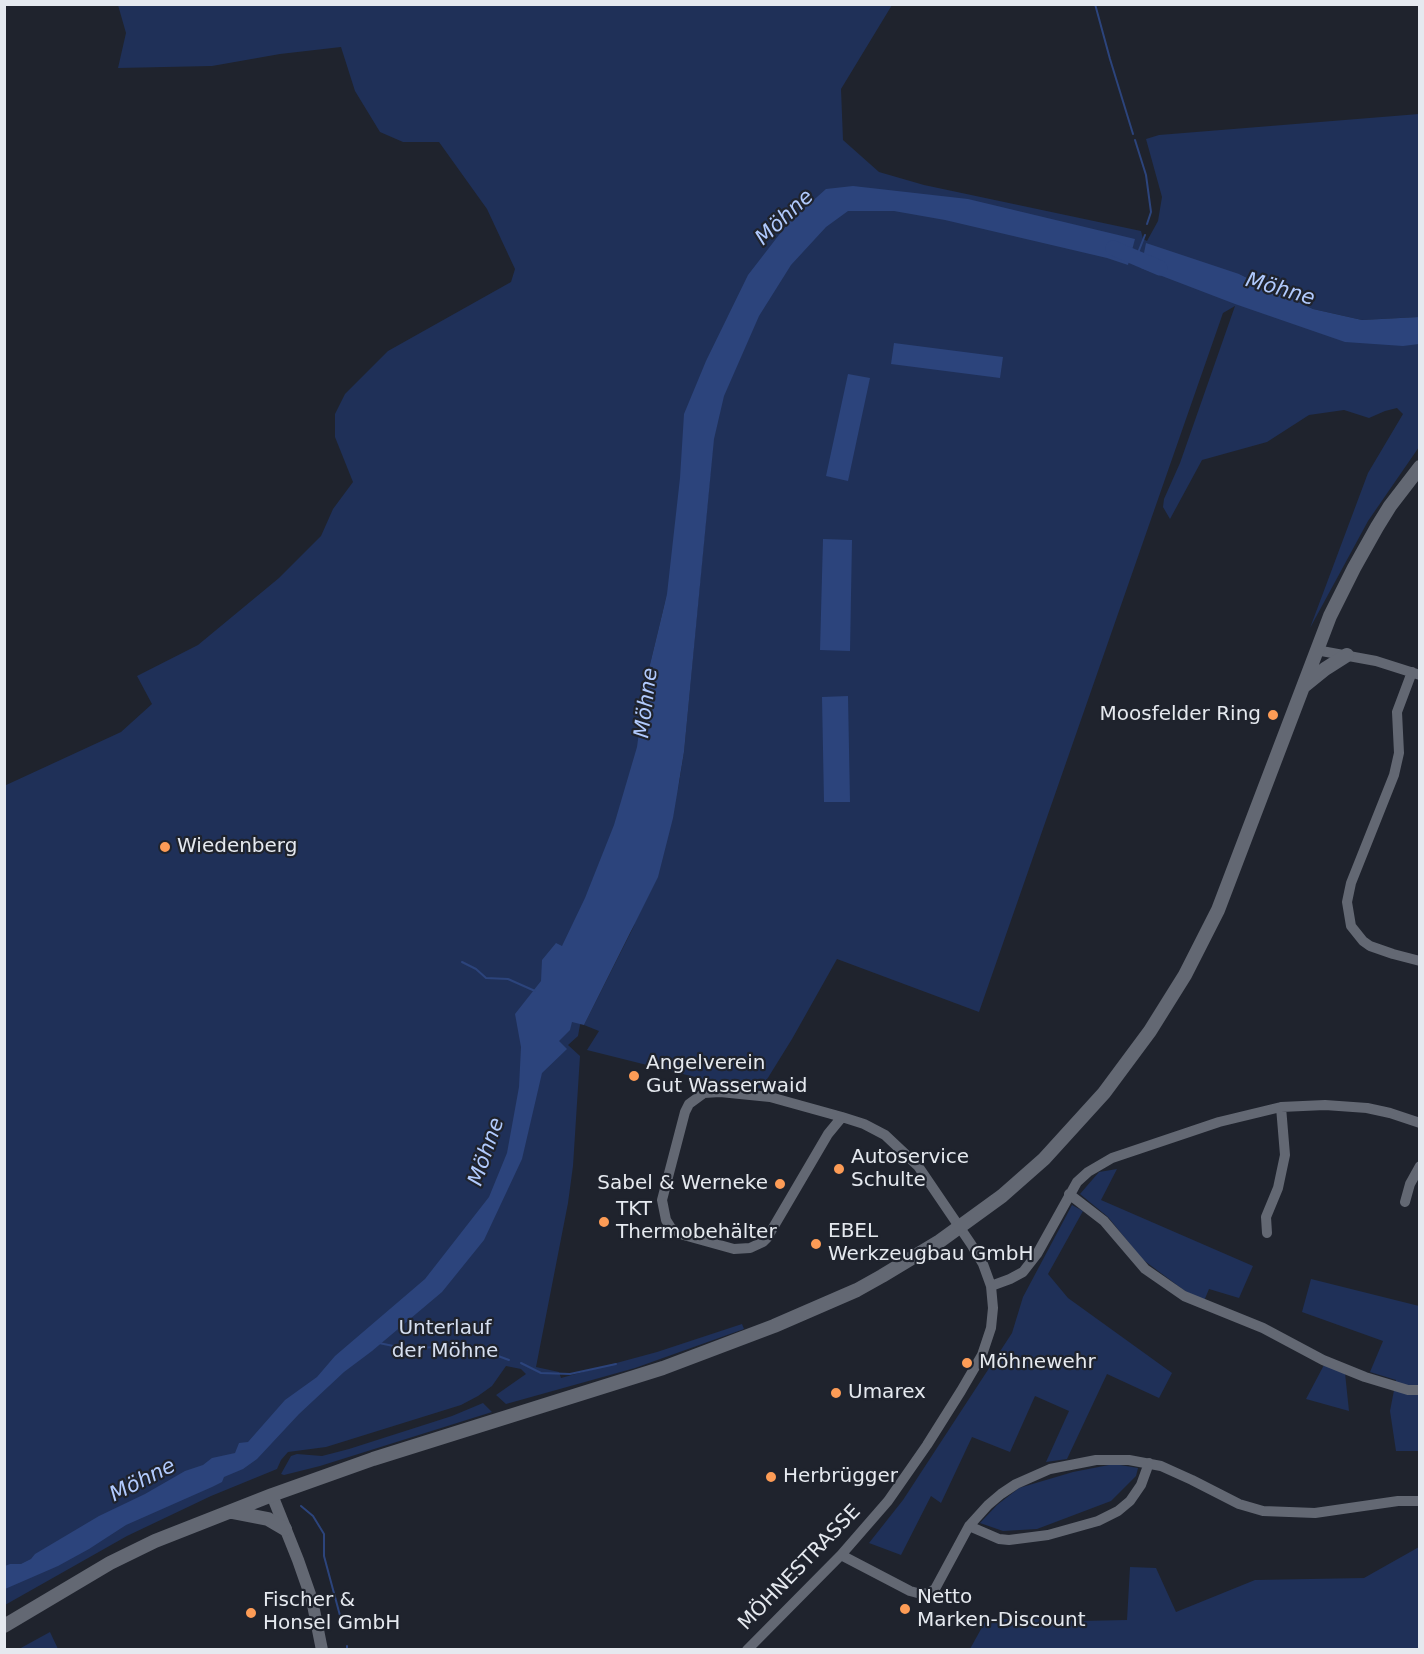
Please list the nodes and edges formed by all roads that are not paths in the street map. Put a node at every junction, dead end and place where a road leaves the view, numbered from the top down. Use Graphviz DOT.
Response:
graph roads {
  1 [pos="1419,467"];
  2 [pos="1316,650"];
  3 [pos="1347,655"];
  4 [pos="1416,674"];
  5 [pos="1302,687"];
  6 [pos="1419,961"];
  7 [pos="1281,1107"];
  8 [pos="842,1117"];
  9 [pos="1419,1123"];
  10 [pos="1419,1166"];
  11 [pos="1069,1194"];
  12 [pos="1405,1202"];
  13 [pos="960,1227"];
  14 [pos="1267,1233"];
  15 [pos="991,1286"];
  16 [pos="1419,1390"];
  17 [pos="1149,1463"];
  18 [pos="272,1495"];
  19 [pos="1418,1501"];
  20 [pos="230,1512"];
  21 [pos="969,1526"];
  22 [pos="285,1529"];
  23 [pos="841,1556"];
  24 [pos="4,1626"];
  25 [pos="322,1650"];
  26 [pos="747,1650"];
  1 -- 2 [label="main road"];
  2 -- 3 [label="street"];
  2 -- 5 [label="main road"];
  3 -- 4 [label="street"];
  3 -- 5 [label="main road"];
  4 -- 6 [label="street"];
  5 -- 13 [label="main road"];
  7 -- 9 [label="street"];
  7 -- 11 [label="street"];
  7 -- 14 [label="street"];
  8 -- 8 [label="street, MÖHNESTRASSE"];
  8 -- 13 [label="street, MÖHNESTRASSE"];
  10 -- 12 [label="street"];
  11 -- 15 [label="street"];
  11 -- 16 [label="street"];
  13 -- 15 [label="street, MÖHNESTRASSE"];
  13 -- 18 [label="main road"];
  15 -- 23 [label="street, MÖHNESTRASSE"];
  17 -- 19 [label="street"];
  17 -- 21 [label="street"];
  17 -- 21 [label="street"];
  18 -- 20 [label="main road"];
  18 -- 22 [label="street"];
  20 -- 22 [label="main road"];
  20 -- 24 [label="main road"];
  21 -- 23 [label="street"];
  22 -- 25 [label="street"];
  23 -- 26 [label="street, MÖHNESTRASSE"];
}
